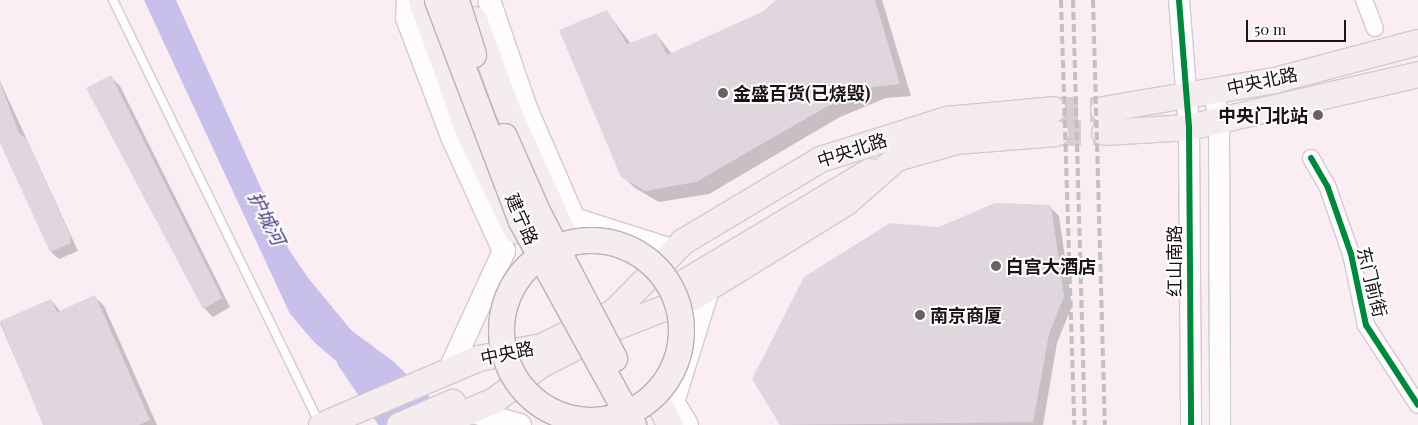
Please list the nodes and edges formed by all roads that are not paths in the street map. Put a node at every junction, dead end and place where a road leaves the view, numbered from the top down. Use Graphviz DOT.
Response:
graph roads {
  1 [pos="113,0"];
  2 [pos="456,0"];
  3 [pos="468,0"];
  4 [pos="489,0"];
  5 [pos="1179,0"];
  6 [pos="1364,0"];
  7 [pos="422,3"];
  8 [pos="1375,28"];
  9 [pos="1418,42"];
  10 [pos="1418,74"];
  11 [pos="1214,91"];
  12 [pos="1188,96"];
  13 [pos="1053,109"];
  14 [pos="1219,120"];
  15 [pos="1189,127"];
  16 [pos="1056,133"];
  17 [pos="891,148"];
  18 [pos="1311,158"];
  19 [pos="567,242"];
  20 [pos="532,261"];
  21 [pos="667,269"];
  22 [pos="709,287"];
  23 [pos="450,369"];
  24 [pos="509,369"];
  25 [pos="655,396"];
  26 [pos="1418,405"];
  27 [pos="469,411"];
  28 [pos="355,419"];
  29 [pos="619,423"];
  30 [pos="321,425"];
  31 [pos="399,425"];
  32 [pos="436,425"];
  33 [pos="520,425"];
  34 [pos="652,425"];
  35 [pos="670,425"];
  36 [pos="688,425"];
  37 [pos="1191,425"];
  38 [pos="1220,425"];
  1 -- 30 [label="lane"];
  2 -- 34 [label="main road, 建宁路, bridge"];
  3 -- 19 [label="main road"];
  4 -- 21 [label="main road"];
  5 -- 12 [label="street, 红山南路"];
  6 -- 8 [label="street"];
  7 -- 20 [label="main road"];
  7 -- 23 [label="main road"];
  7 -- 29 [label="main road, 建宁路, bridge"];
  9 -- 11 [label="main road, 中央北路"];
  10 -- 14 [label="main road, 中央北路"];
  11 -- 12 [label="main road, 中央北路"];
  11 -- 14 [label="street"];
  12 -- 15 [label="street, 红山南路"];
  12 -- 15 [label="main road, 中央北路"];
  13 -- 17 [label="main road, 中央北路"];
  14 -- 15 [label="main road, 中央北路"];
  14 -- 38 [label="street"];
  15 -- 37 [label="street, 红山南路"];
  16 -- 17 [label="main road, 中央北路"];
  17 -- 21 [label="main road"];
  17 -- 21 [label="main road, 中央北路"];
  17 -- 22 [label="main road, 中央北路"];
  18 -- 26 [label="street, 东门前街"];
  19 -- 20 [label="main road, bridge"];
  19 -- 21 [label="main road, bridge"];
  20 -- 24 [label="main road, bridge"];
  21 -- 23 [label="main road, 中央路"];
  21 -- 25 [label="main road, bridge"];
  22 -- 27 [label="main road, 中央路"];
  22 -- 36 [label="main road"];
  23 -- 28 [label="main road, 中央路"];
  24 -- 28 [label="main road"];
  24 -- 29 [label="main road, bridge"];
  24 -- 31 [label="main road"];
  25 -- 29 [label="main road, bridge"];
  25 -- 35 [label="main road"];
  27 -- 32 [label="main road, 中央路"];
  27 -- 33 [label="main road"];
  28 -- 30 [label="main road, 中央路"];
}
